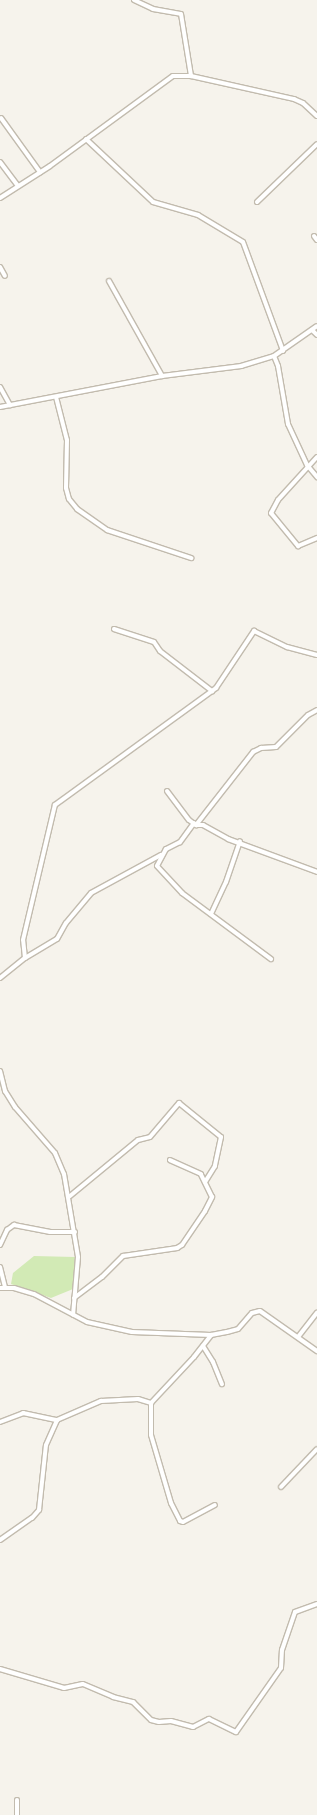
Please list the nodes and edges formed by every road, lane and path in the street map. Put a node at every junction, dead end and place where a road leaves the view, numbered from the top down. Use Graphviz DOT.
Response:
graph roads {
  1 [pos="134,0"];
  2 [pos="191,76"];
  3 [pos="317,116"];
  4 [pos="1,118"];
  5 [pos="86,139"];
  6 [pos="317,144"];
  7 [pos="0,162"];
  8 [pos="40,172"];
  9 [pos="18,186"];
  10 [pos="0,198"];
  11 [pos="257,202"];
  12 [pos="314,236"];
  13 [pos="317,240"];
  14 [pos="0,267"];
  15 [pos="5,276"];
  16 [pos="109,281"];
  17 [pos="317,326"];
  18 [pos="312,330"];
  19 [pos="317,335"];
  20 [pos="283,351"];
  21 [pos="274,356"];
  22 [pos="162,376"];
  23 [pos="0,387"];
  24 [pos="56,397"];
  25 [pos="10,405"];
  26 [pos="0,407"];
  27 [pos="317,457"];
  28 [pos="307,465"];
  29 [pos="317,477"];
  30 [pos="317,538"];
  31 [pos="191,558"];
  32 [pos="114,629"];
  33 [pos="317,655"];
  34 [pos="212,691"];
  35 [pos="317,710"];
  36 [pos="167,791"];
  37 [pos="195,824"];
  38 [pos="240,841"];
  39 [pos="162,855"];
  40 [pos="317,872"];
  41 [pos="212,914"];
  42 [pos="25,958"];
  43 [pos="271,959"];
  44 [pos="0,978"];
  45 [pos="0,1071"];
  46 [pos="170,1160"];
  47 [pos="205,1182"];
  48 [pos="70,1196"];
  49 [pos="75,1232"];
  50 [pos="0,1245"];
  51 [pos="0,1267"];
  52 [pos="2,1287"];
  53 [pos="74,1298"];
  54 [pos="317,1313"];
  55 [pos="73,1315"];
  56 [pos="211,1335"];
  57 [pos="298,1337"];
  58 [pos="203,1346"];
  59 [pos="316,1352"];
  60 [pos="222,1384"];
  61 [pos="150,1403"];
  62 [pos="57,1420"];
  63 [pos="0,1422"];
  64 [pos="317,1449"];
  65 [pos="281,1487"];
  66 [pos="215,1505"];
  67 [pos="0,1540"];
  68 [pos="317,1604"];
  69 [pos="0,1669"];
  70 [pos="17,1800"];
  71 [pos="17,1815"];
  1 -- 2 [label="street"];
  2 -- 3 [label="street"];
  2 -- 5 [label="street"];
  4 -- 8 [label="street"];
  5 -- 8 [label="street"];
  5 -- 20 [label="street"];
  6 -- 11 [label="street"];
  7 -- 9 [label="street"];
  8 -- 9 [label="street"];
  9 -- 10 [label="street"];
  12 -- 13 [label="street"];
  14 -- 15 [label="street"];
  16 -- 22 [label="street"];
  17 -- 18 [label="street"];
  18 -- 19 [label="street"];
  18 -- 20 [label="street"];
  20 -- 21 [label="street"];
  21 -- 22 [label="street"];
  21 -- 28 [label="street"];
  22 -- 24 [label="street"];
  23 -- 25 [label="street"];
  24 -- 25 [label="street"];
  24 -- 31 [label="street"];
  25 -- 26 [label="street"];
  27 -- 28 [label="street"];
  28 -- 29 [label="street"];
  28 -- 30 [label="street"];
  32 -- 34 [label="street"];
  33 -- 34 [label="street"];
  34 -- 42 [label="street"];
  35 -- 37 [label="street"];
  36 -- 37 [label="street"];
  37 -- 38 [label="street"];
  37 -- 39 [label="street"];
  38 -- 40 [label="street"];
  38 -- 41 [label="street"];
  39 -- 41 [label="street"];
  39 -- 42 [label="street"];
  41 -- 43 [label="street"];
  42 -- 44 [label="street"];
  45 -- 48 [label="street"];
  46 -- 47 [label="street"];
  47 -- 48 [label="street"];
  47 -- 53 [label="street"];
  48 -- 49 [label="street"];
  49 -- 50 [label="street"];
  49 -- 53 [label="street"];
  51 -- 52 [label="street"];
  52 -- 55 [label="street"];
  53 -- 55 [label="street"];
  54 -- 57 [label="street"];
  55 -- 56 [label="street"];
  56 -- 57 [label="street"];
  56 -- 58 [label="street"];
  57 -- 59 [label="street"];
  58 -- 60 [label="street"];
  58 -- 61 [label="street"];
  61 -- 62 [label="street"];
  61 -- 66 [label="street"];
  62 -- 63 [label="street"];
  62 -- 67 [label="street"];
  64 -- 65 [label="street"];
  68 -- 69 [label="street"];
  70 -- 71 [label="street"];
}
